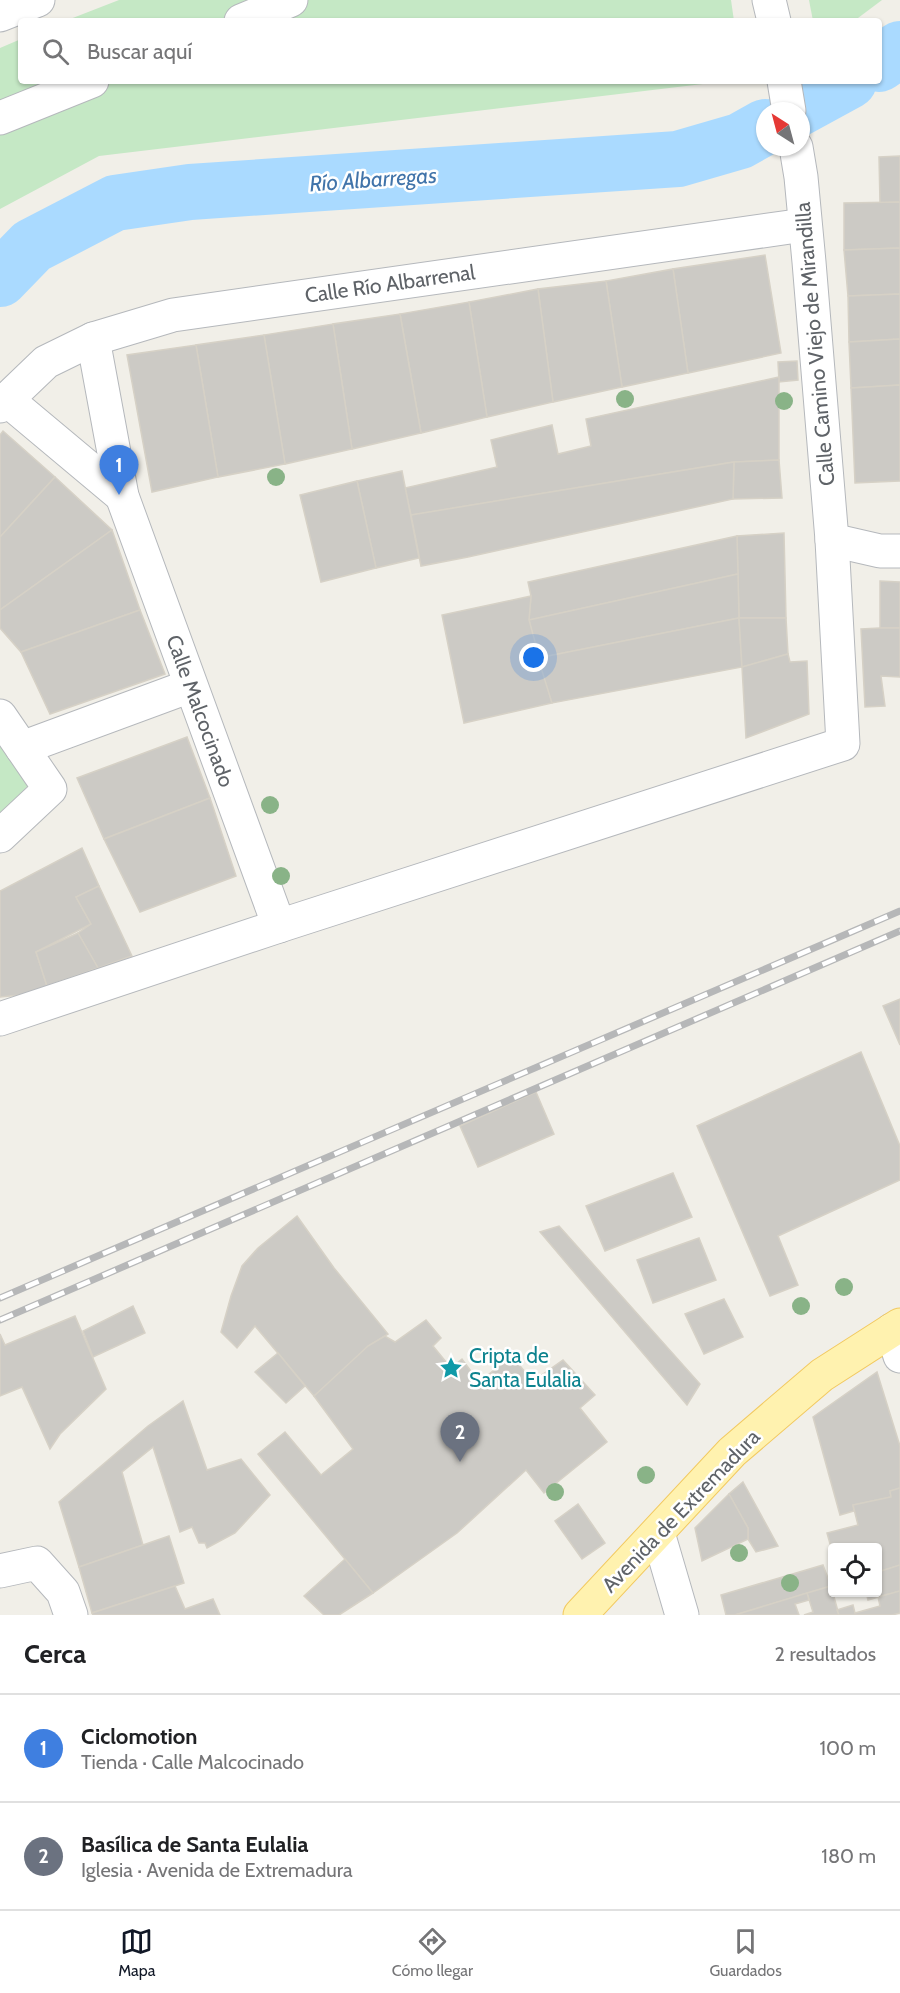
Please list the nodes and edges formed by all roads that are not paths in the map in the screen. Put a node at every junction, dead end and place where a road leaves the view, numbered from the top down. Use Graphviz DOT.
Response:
graph roads {
  1 [pos="38,0"];
  2 [pos="291,0"];
  3 [pos="0,15"];
  4 [pos="248,18"];
  5 [pos="85,84"];
  6 [pos="784,84"];
  7 [pos="788,102"];
  8 [pos="0,118"];
  9 [pos="798,162"];
  10 [pos="804,225"];
  11 [pos="93,339"];
  12 [pos="3,403"];
  13 [pos="122,496"];
  14 [pos="832,540"];
  15 [pos="900,551"];
  16 [pos="190,686"];
  17 [pos="0,716"];
  18 [pos="22,748"];
  19 [pos="0,836"];
  20 [pos="279,926"];
  21 [pos="0,1019"];
  22 [pos="897,1337"];
  23 [pos="658,1533"];
  24 [pos="0,1571"];
  25 [pos="71,1615"];
  26 [pos="580,1615"];
  27 [pos="682,1615"];
  1 -- 3 [label="street"];
  2 -- 4 [label="street"];
  5 -- 8 [label="street"];
  6 -- 7 [label="street"];
  9 -- 10 [label="street, Calle Camino Viejo de Mirandilla"];
  10 -- 11 [label="street, Calle Río Albarrenal"];
  10 -- 14 [label="street, Calle Camino Viejo de Mirandilla"];
  11 -- 12 [label="street, Calle Río Albarrenal"];
  11 -- 13 [label="street, Calle Malcocinado"];
  12 -- 13 [label="street"];
  13 -- 16 [label="street, Calle Malcocinado"];
  14 -- 15 [label="street"];
  14 -- 20 [label="street, Calle Camino Viejo de Mirandilla"];
  16 -- 18 [label="street"];
  16 -- 20 [label="street, Calle Malcocinado"];
  17 -- 18 [label="street"];
  18 -- 19 [label="street"];
  20 -- 21 [label="street"];
  22 -- 23 [label="main road, Avenida de Extremadura"];
  23 -- 26 [label="main road, Avenida de Extremadura"];
  23 -- 27 [label="street"];
  24 -- 25 [label="street"];
}
